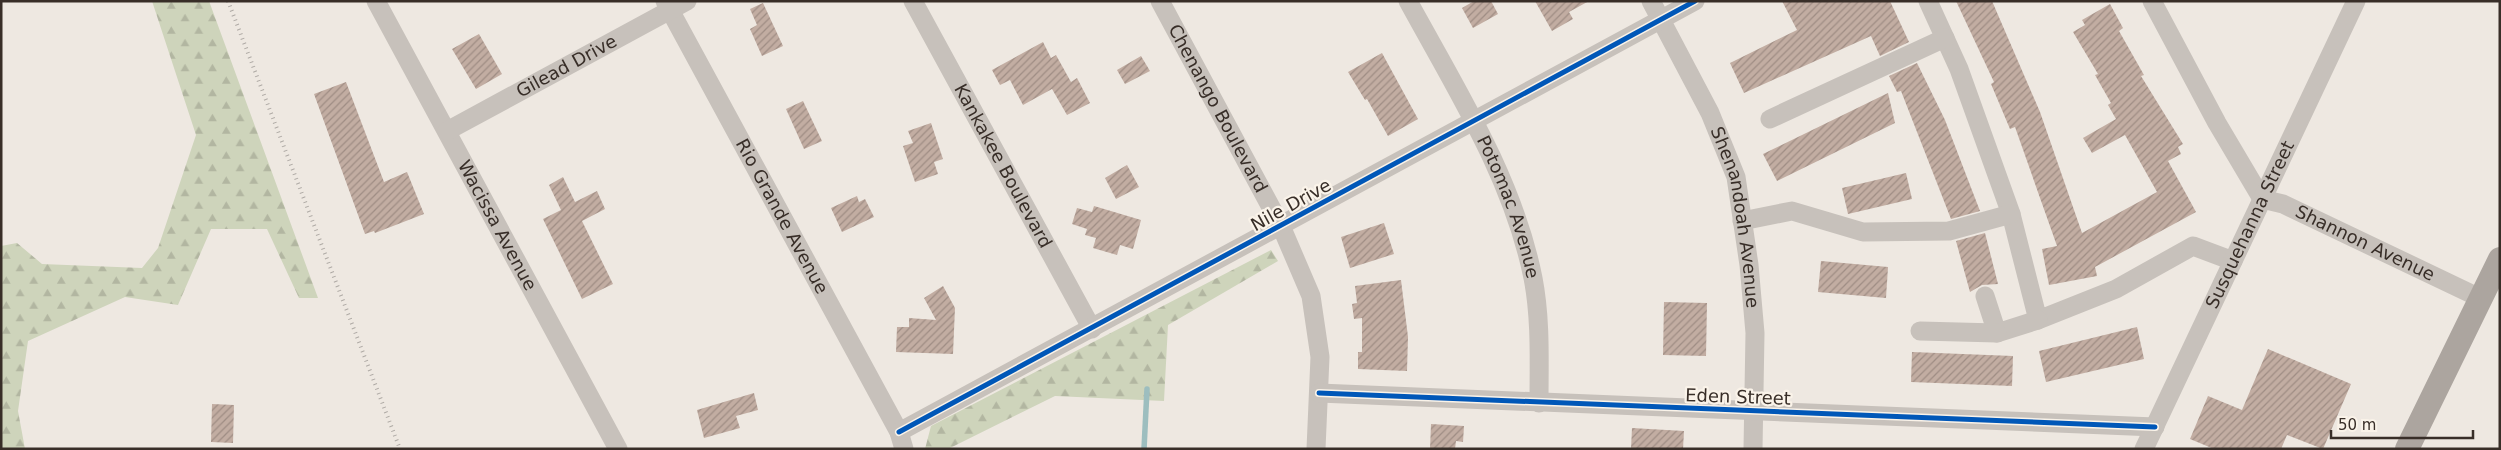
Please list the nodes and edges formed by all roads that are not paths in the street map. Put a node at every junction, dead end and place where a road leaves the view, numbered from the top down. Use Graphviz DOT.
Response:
graph roads {
  1 [pos="376,1"];
  2 [pos="687,1"];
  3 [pos="914,1"];
  4 [pos="1160,1"];
  5 [pos="1408,1"];
  6 [pos="1651,1"];
  7 [pos="1695,1"];
  8 [pos="1928,1"];
  9 [pos="2152,1"];
  10 [pos="2356,1"];
  11 [pos="667,6"];
  12 [pos="1661,20"];
  13 [pos="1945,38"];
  14 [pos="1770,119"];
  15 [pos="1473,120"];
  16 [pos="447,131"];
  17 [pos="2262,199"];
  18 [pos="2011,214"];
  19 [pos="1742,221"];
  20 [pos="1281,226"];
  21 [pos="2500,259"];
  22 [pos="2233,261"];
  23 [pos="1985,296"];
  24 [pos="2480,298"];
  25 [pos="2038,320"];
  26 [pos="1092,329"];
  27 [pos="1920,331"];
  28 [pos="1997,332"];
  29 [pos="1319,393"];
  30 [pos="1539,403"];
  31 [pos="1755,411"];
  32 [pos="2155,427"];
  33 [pos="902,441"];
  34 [pos="618,449"];
  35 [pos="1316,449"];
  36 [pos="1753,449"];
  37 [pos="2144,449"];
  38 [pos="2407,449"];
  1 -- 16 [label="street, Wacissa Avenue"];
  2 -- 11 [label="street, Gilead Drive"];
  3 -- 26 [label="street, Kankakee Boulevard"];
  4 -- 20 [label="street, Chenango Boulevard"];
  5 -- 15 [label="street, Potomac Avenue"];
  6 -- 12 [label="street, Shenandoah Avenue"];
  7 -- 12 [label="street, Nile Drive"];
  8 -- 13 [label="street"];
  9 -- 17 [label="street"];
  10 -- 17 [label="street, Susquehanna Street"];
  11 -- 16 [label="street, Gilead Drive"];
  11 -- 33 [label="street, Rio Grande Avenue"];
  12 -- 15 [label="street, Nile Drive"];
  12 -- 19 [label="street, Shenandoah Avenue"];
  13 -- 14 [label="street"];
  13 -- 18 [label="street"];
  15 -- 20 [label="street, Nile Drive"];
  15 -- 30 [label="street, Potomac Avenue"];
  16 -- 34 [label="street, Wacissa Avenue"];
  17 -- 22 [label="street, Susquehanna Street"];
  17 -- 24 [label="street, Shannon Avenue"];
  18 -- 19 [label="street"];
  18 -- 25 [label="street"];
  19 -- 31 [label="street, Shenandoah Avenue"];
  20 -- 26 [label="street, Nile Drive"];
  20 -- 29 [label="street, Chenango Boulevard"];
  21 -- 24 [label="main road"];
  22 -- 25 [label="street"];
  22 -- 32 [label="street, Susquehanna Street"];
  23 -- 28 [label="street"];
  24 -- 38 [label="main road"];
  25 -- 28 [label="street"];
  26 -- 33 [label="street, Nile Drive"];
  27 -- 28 [label="street"];
  29 -- 30 [label="street, Eden Street"];
  29 -- 35 [label="street, Chenango Boulevard"];
  30 -- 31 [label="street, Eden Street"];
  31 -- 32 [label="street, Eden Street"];
  31 -- 36 [label="street, Shenandoah Avenue"];
  32 -- 37 [label="street, Susquehanna Street"];
}
